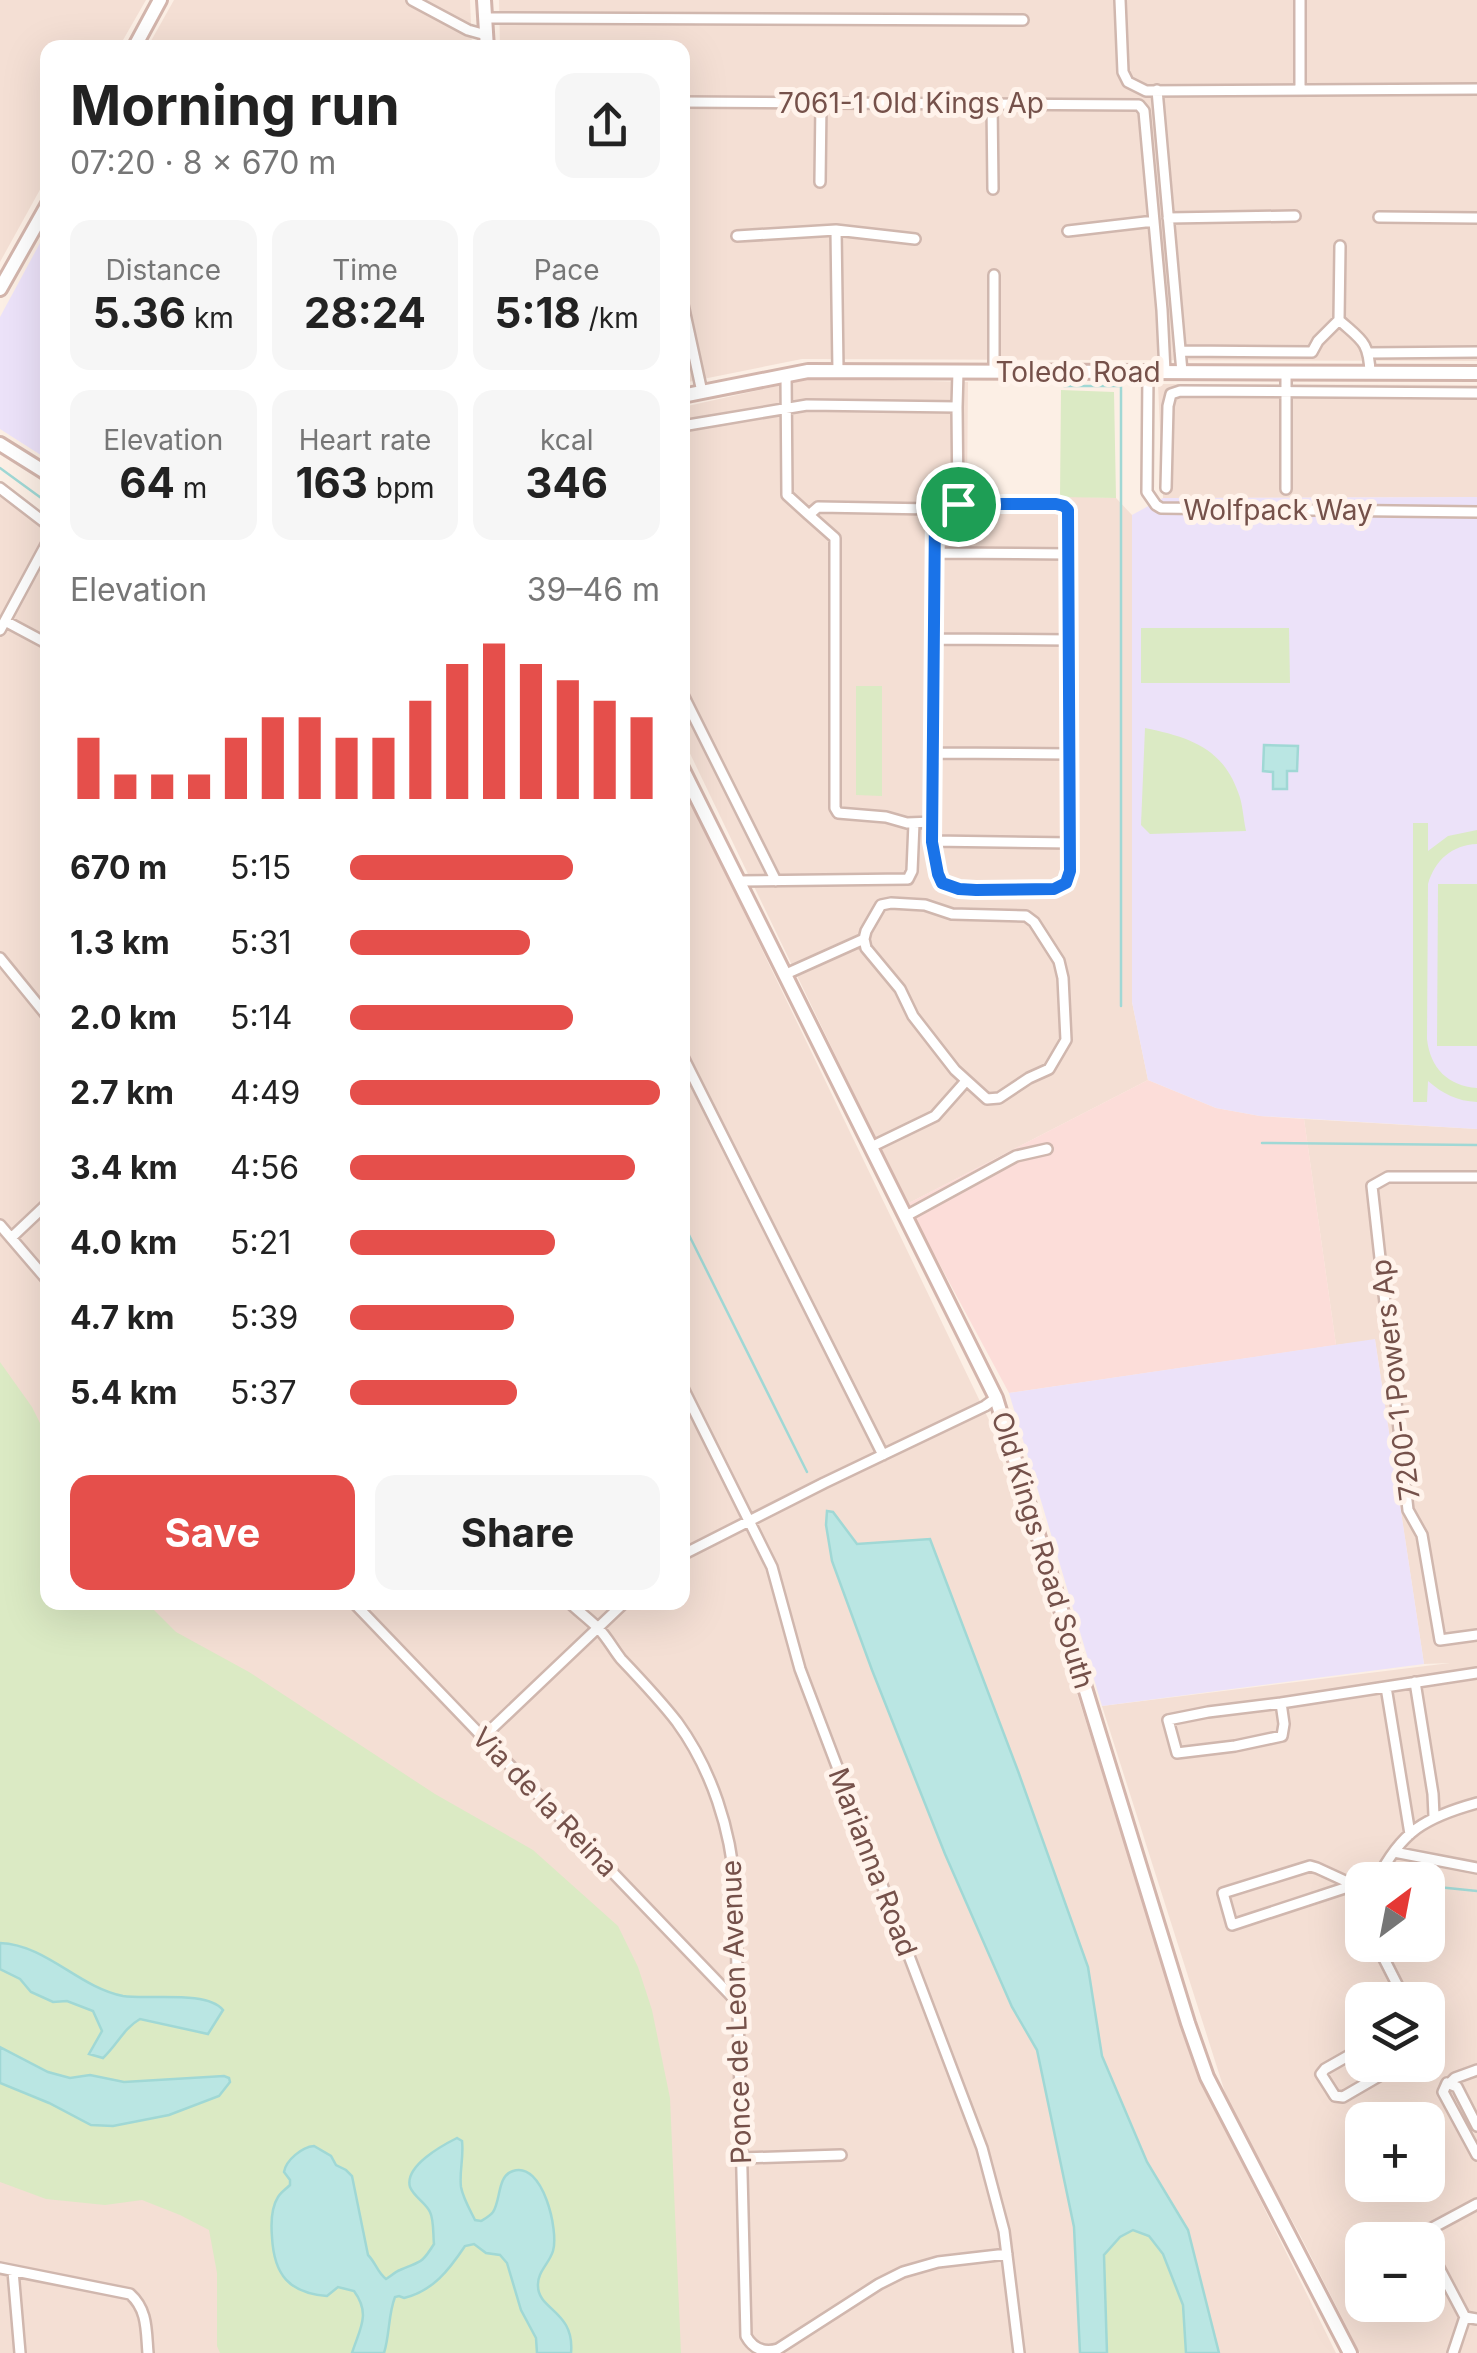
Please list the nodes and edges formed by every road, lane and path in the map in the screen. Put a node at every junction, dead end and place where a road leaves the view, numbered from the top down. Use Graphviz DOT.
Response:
graph roads {
  1 [pos="160,0"];
  2 [pos="412,0"];
  3 [pos="484,0"];
  4 [pos="1120,0"];
  5 [pos="1300,0"];
  6 [pos="485,18"];
  7 [pos="1024,20"];
  8 [pos="138,40"];
  9 [pos="485,40"];
  10 [pos="487,40"];
  11 [pos="1157,90"];
  12 [pos="1300,90"];
  13 [pos="1477,90"];
  14 [pos="690,102"];
  15 [pos="820,103"];
  16 [pos="992,103"];
  17 [pos="820,182"];
  18 [pos="993,189"];
  19 [pos="1295,216"];
  20 [pos="40,218"];
  21 [pos="1168,218"];
  22 [pos="1378,218"];
  23 [pos="1477,218"];
  24 [pos="1154,221"];
  25 [pos="836,230"];
  26 [pos="1068,231"];
  27 [pos="737,236"];
  28 [pos="915,239"];
  29 [pos="1340,246"];
  30 [pos="994,275"];
  31 [pos="0,289"];
  32 [pos="1339,320"];
  33 [pos="690,337"];
  34 [pos="1180,351"];
  35 [pos="1312,352"];
  36 [pos="1477,352"];
  37 [pos="1369,353"];
  38 [pos="838,370"];
  39 [pos="958,371"];
  40 [pos="994,371"];
  41 [pos="1148,372"];
  42 [pos="1165,372"];
  43 [pos="1182,372"];
  44 [pos="1286,372"];
  45 [pos="1313,372"];
  46 [pos="1370,372"];
  47 [pos="1477,373"];
  48 [pos="786,374"];
  49 [pos="702,392"];
  50 [pos="1284,392"];
  51 [pos="1477,393"];
  52 [pos="690,394"];
  53 [pos="958,406"];
  54 [pos="786,407"];
  55 [pos="690,425"];
  56 [pos="0,444"];
  57 [pos="40,469"];
  58 [pos="0,488"];
  59 [pos="1166,488"];
  60 [pos="1286,489"];
  61 [pos="958,504"];
  62 [pos="1477,512"];
  63 [pos="935,514"];
  64 [pos="808,515"];
  65 [pos="40,520"];
  66 [pos="934,553"];
  67 [pos="1070,554"];
  68 [pos="40,557"];
  69 [pos="3,625"];
  70 [pos="934,639"];
  71 [pos="1070,640"];
  72 [pos="40,641"];
  73 [pos="690,709"];
  74 [pos="934,752"];
  75 [pos="1069,754"];
  76 [pos="690,784"];
  77 [pos="932,822"];
  78 [pos="914,823"];
  79 [pos="932,842"];
  80 [pos="1070,842"];
  81 [pos="740,881"];
  82 [pos="776,881"];
  83 [pos="864,939"];
  84 [pos="0,958"];
  85 [pos="786,974"];
  86 [pos="40,1007"];
  87 [pos="690,1070"];
  88 [pos="966,1082"];
  89 [pos="871,1147"];
  90 [pos="1047,1149"];
  91 [pos="1477,1177"];
  92 [pos="40,1211"];
  93 [pos="906,1216"];
  94 [pos="0,1225"];
  95 [pos="11,1238"];
  96 [pos="40,1272"];
  97 [pos="996,1398"];
  98 [pos="690,1413"];
  99 [pos="883,1455"];
  100 [pos="750,1520"];
  101 [pos="690,1551"];
  102 [pos="361,1610"];
  103 [pos="578,1610"];
  104 [pos="617,1610"];
  105 [pos="598,1628"];
  106 [pos="1477,1635"];
  107 [pos="1477,1673"];
  108 [pos="1416,1682"];
  109 [pos="1386,1687"];
  110 [pos="1281,1702"];
  111 [pos="483,1737"];
  112 [pos="1477,1804"];
  113 [pos="1434,1816"];
  114 [pos="1410,1834"];
  115 [pos="1394,1852"];
  116 [pos="1388,1862"];
  117 [pos="1477,1868"];
  118 [pos="1358,1885"];
  119 [pos="738,2002"];
  120 [pos="1345,2057"];
  121 [pos="1477,2070"];
  122 [pos="1369,2082"];
  123 [pos="1450,2083"];
  124 [pos="1477,2126"];
  125 [pos="840,2155"];
  126 [pos="1477,2155"];
  127 [pos="742,2158"];
  128 [pos="1477,2204"];
  129 [pos="1445,2223"];
  130 [pos="1006,2254"];
  131 [pos="0,2268"];
  132 [pos="12,2271"];
  133 [pos="1445,2279"];
  134 [pos="1465,2317"];
  135 [pos="1477,2319"];
  136 [pos="20,2353"];
  137 [pos="148,2353"];
  138 [pos="1019,2353"];
  139 [pos="1350,2353"];
  140 [pos="1453,2353"];
  1 -- 8 [label="street"];
  2 -- 9 [label="street"];
  3 -- 6 [label="street"];
  4 -- 11 [label="street"];
  5 -- 12 [label="street"];
  6 -- 7 [label="street"];
  6 -- 10 [label="street"];
  11 -- 12 [label="street"];
  11 -- 21 [label="street"];
  12 -- 13 [label="street"];
  14 -- 15 [label="street, 7061-1 Old Kings Ap"];
  15 -- 16 [label="street, 7061-1 Old Kings Ap"];
  15 -- 17 [label="street"];
  16 -- 18 [label="street"];
  16 -- 24 [label="street, 7061-1 Old Kings Ap"];
  19 -- 21 [label="street"];
  20 -- 31 [label="street"];
  21 -- 34 [label="street"];
  22 -- 23 [label="street"];
  24 -- 26 [label="street"];
  24 -- 42 [label="street"];
  25 -- 27 [label="street"];
  25 -- 28 [label="street"];
  25 -- 38 [label="street"];
  29 -- 32 [label="street"];
  30 -- 40 [label="street"];
  32 -- 35 [label="street"];
  32 -- 37 [label="street"];
  33 -- 49 [label="street"];
  34 -- 35 [label="street"];
  34 -- 43 [label="street"];
  35 -- 45 [label="street"];
  36 -- 37 [label="street"];
  37 -- 46 [label="street"];
  38 -- 39 [label="street, Toledo Road"];
  38 -- 48 [label="street, Toledo Road"];
  39 -- 40 [label="street, Toledo Road"];
  39 -- 53 [label="street"];
  40 -- 41 [label="street, Toledo Road"];
  41 -- 42 [label="street, Toledo Road"];
  41 -- 62 [label="street, Wolfpack Way"];
  42 -- 43 [label="street, Toledo Road"];
  43 -- 44 [label="street, Toledo Road"];
  44 -- 45 [label="street, Toledo Road"];
  44 -- 50 [label="street"];
  45 -- 46 [label="street, Toledo Road"];
  46 -- 47 [label="street, Toledo Road"];
  48 -- 49 [label="street, Toledo Road"];
  48 -- 54 [label="street"];
  49 -- 52 [label="street, Toledo Road"];
  50 -- 51 [label="street"];
  50 -- 59 [label="street"];
  50 -- 60 [label="street"];
  53 -- 54 [label="street"];
  53 -- 61 [label="street"];
  54 -- 55 [label="street"];
  54 -- 64 [label="street"];
  56 -- 57 [label="street"];
  58 -- 65 [label="street"];
  61 -- 63 [label="street"];
  61 -- 67 [label="street"];
  63 -- 64 [label="street"];
  63 -- 66 [label="street"];
  64 -- 78 [label="street"];
  66 -- 67 [label="street"];
  66 -- 70 [label="street"];
  67 -- 71 [label="street"];
  68 -- 69 [label="street"];
  69 -- 72 [label="street"];
  70 -- 71 [label="street"];
  70 -- 74 [label="street"];
  71 -- 75 [label="street"];
  73 -- 82 [label="street"];
  74 -- 75 [label="street"];
  74 -- 77 [label="street"];
  75 -- 80 [label="street"];
  76 -- 81 [label="street, Old Kings Road South"];
  77 -- 78 [label="street"];
  77 -- 79 [label="street"];
  78 -- 82 [label="street"];
  79 -- 80 [label="street"];
  79 -- 80 [label="street"];
  81 -- 82 [label="street"];
  81 -- 85 [label="street, Old Kings Road South"];
  83 -- 85 [label="street"];
  83 -- 88 [label="street"];
  83 -- 88 [label="street"];
  84 -- 86 [label="street"];
  85 -- 89 [label="street, Old Kings Road South"];
  87 -- 99 [label="street"];
  88 -- 89 [label="street"];
  89 -- 93 [label="street, Old Kings Road South"];
  90 -- 93 [label="street"];
  91 -- 106 [label="street, 7200-1 Powers Ap"];
  92 -- 95 [label="street"];
  93 -- 97 [label="street, Old Kings Road South"];
  94 -- 95 [label="street"];
  95 -- 96 [label="street"];
  97 -- 99 [label="street"];
  97 -- 139 [label="street, Old Kings Road South"];
  98 -- 100 [label="street, Marianna Road"];
  99 -- 100 [label="street"];
  100 -- 101 [label="street"];
  100 -- 130 [label="street, Marianna Road"];
  102 -- 111 [label="street, Via de la Reina"];
  103 -- 105 [label="street, Ponce de Leon Avenue"];
  104 -- 105 [label="street"];
  105 -- 111 [label="street"];
  105 -- 119 [label="street, Ponce de Leon Avenue"];
  107 -- 108 [label="street"];
  108 -- 109 [label="street"];
  108 -- 113 [label="street"];
  109 -- 110 [label="street"];
  109 -- 114 [label="street"];
  110 -- 110 [label="street"];
  111 -- 119 [label="street, Via de la Reina"];
  112 -- 113 [label="street"];
  113 -- 114 [label="street"];
  114 -- 115 [label="street"];
  115 -- 116 [label="street"];
  115 -- 117 [label="street"];
  118 -- 118 [label="street"];
  119 -- 127 [label="street, Ponce de Leon Avenue"];
  120 -- 122 [label="street"];
  121 -- 123 [label="street"];
  123 -- 124 [label="street"];
  123 -- 126 [label="street"];
  125 -- 127 [label="street"];
  127 -- 130 [label="street, Ponce de Leon Avenue"];
  128 -- 129 [label="street"];
  130 -- 138 [label="street, Marianna Road"];
  131 -- 132 [label="street"];
  132 -- 136 [label="street"];
  132 -- 137 [label="street"];
  133 -- 134 [label="street"];
  134 -- 135 [label="street"];
  134 -- 140 [label="street"];
}
